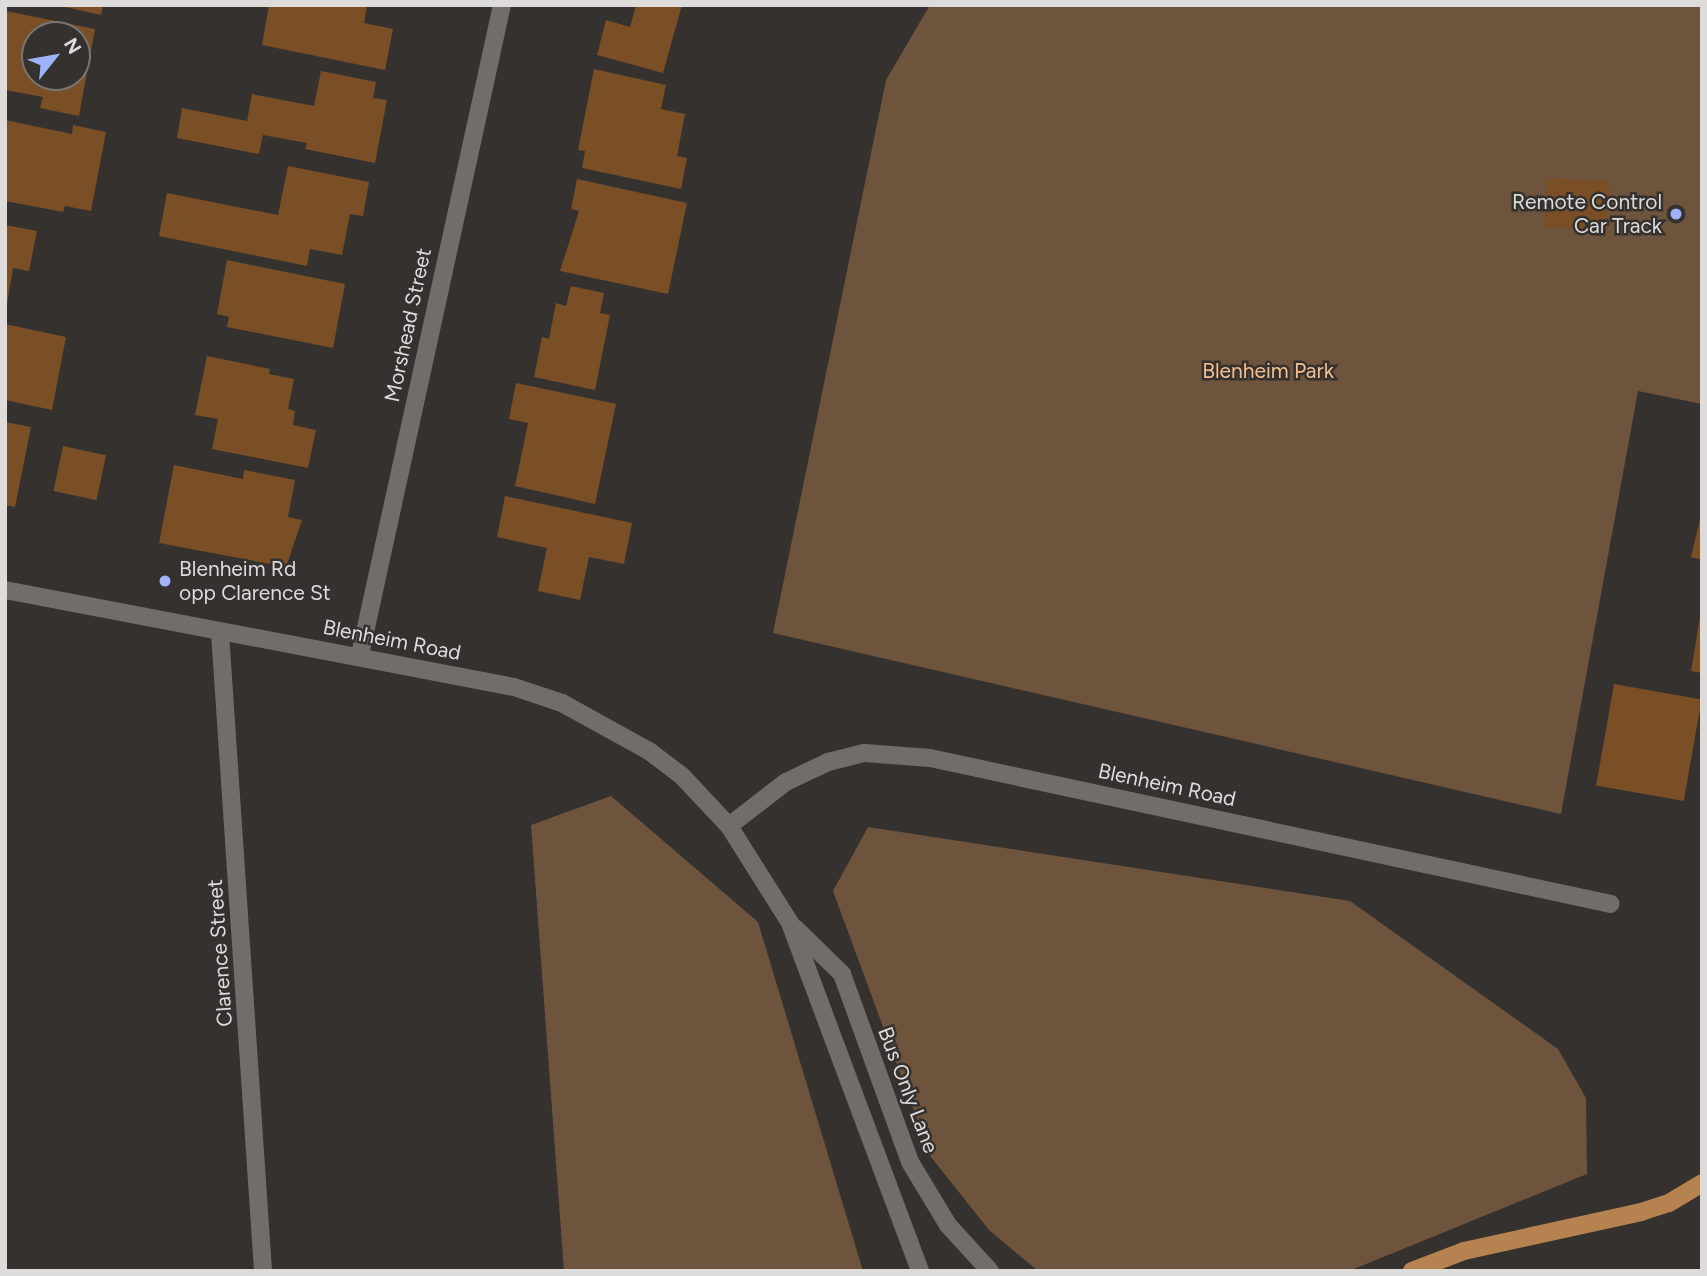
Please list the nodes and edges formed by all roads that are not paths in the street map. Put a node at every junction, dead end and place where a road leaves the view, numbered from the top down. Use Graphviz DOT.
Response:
graph roads {
  1 [pos="502,5"];
  2 [pos="5,590"];
  3 [pos="220,633"];
  4 [pos="360,655"];
  5 [pos="729,826"];
  6 [pos="1611,904"];
  7 [pos="790,923"];
  8 [pos="1702,1183"];
  9 [pos="263,1271"];
  10 [pos="920,1271"];
  11 [pos="990,1271"];
  12 [pos="1412,1271"];
  1 -- 4 [label="street, Morshead Street"];
  2 -- 3 [label="street, Blenheim Road"];
  3 -- 4 [label="street, Blenheim Road"];
  3 -- 9 [label="street, Clarence Street"];
  4 -- 5 [label="street, Blenheim Road"];
  5 -- 6 [label="street, Blenheim Road"];
  5 -- 7 [label="street, Blenheim Road"];
  7 -- 10 [label="street, Blenheim Road"];
  7 -- 11 [label="street, Bus Only Lane"];
  8 -- 12 [label="main road"];
}
